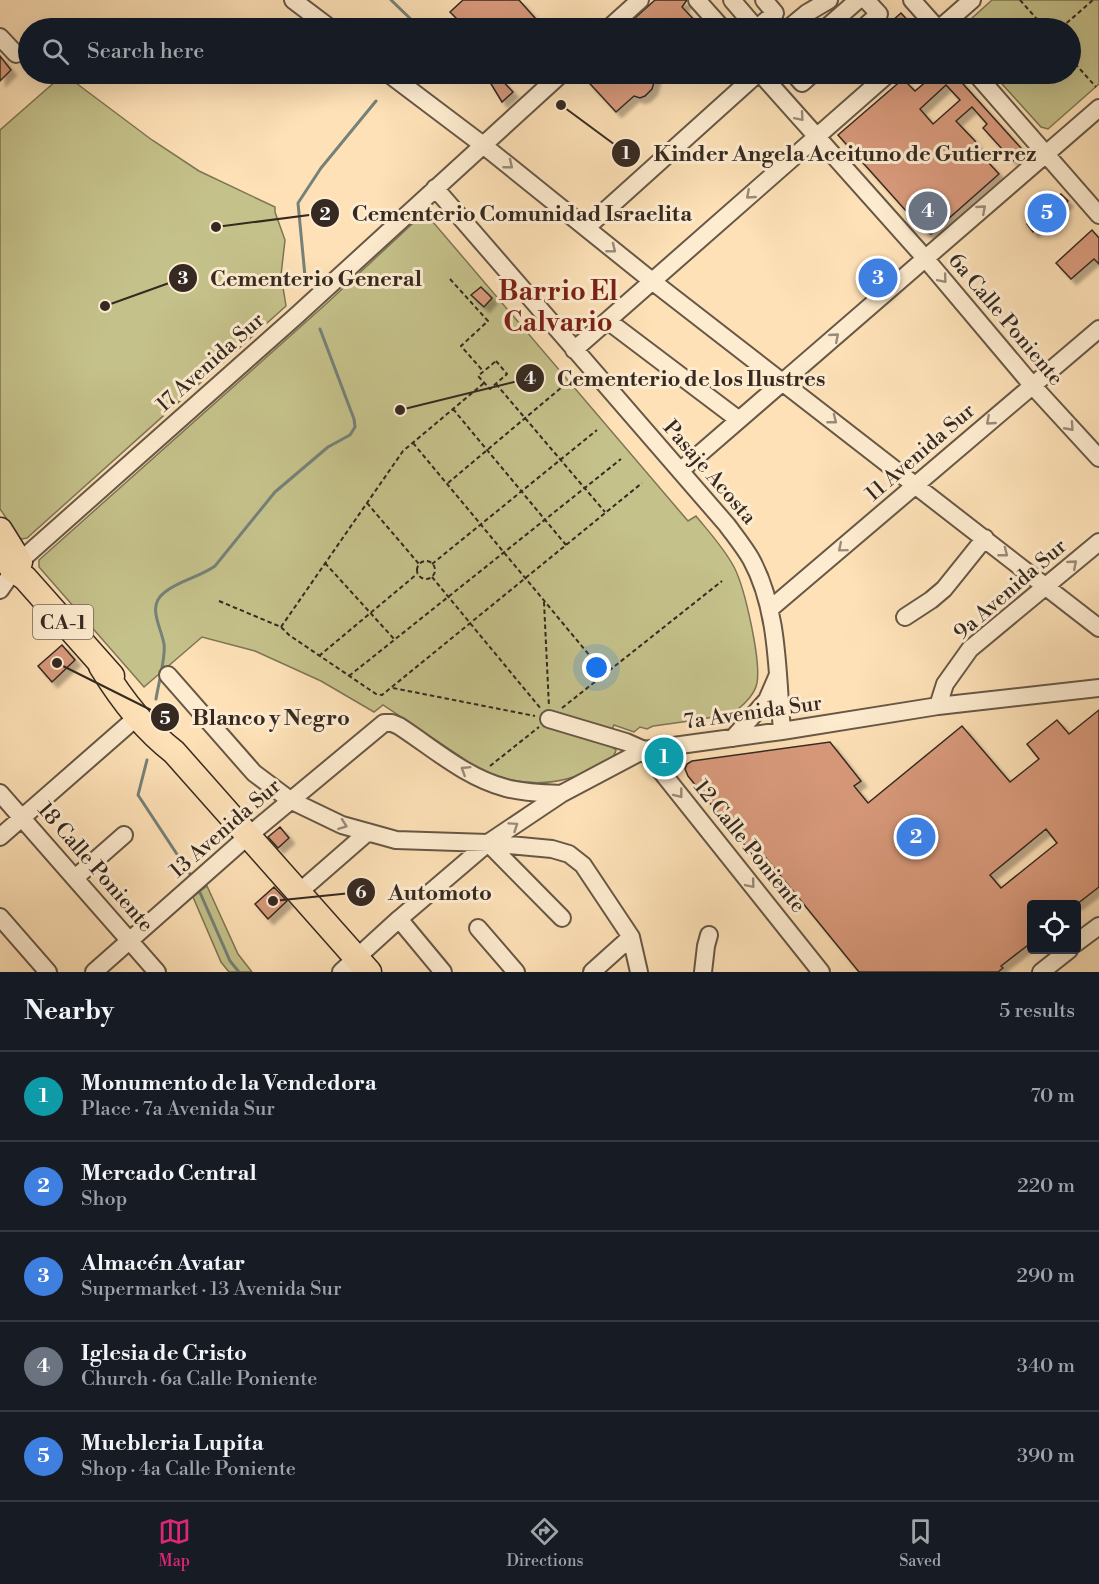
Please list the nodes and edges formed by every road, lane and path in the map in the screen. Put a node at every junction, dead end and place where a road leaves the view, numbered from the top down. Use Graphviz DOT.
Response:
graph roads {
  1 [pos="293,0"];
  2 [pos="640,0"];
  3 [pos="697,0"];
  4 [pos="732,0"];
  5 [pos="764,0"];
  6 [pos="829,0"];
  7 [pos="912,0"];
  8 [pos="972,0"];
  9 [pos="1020,0"];
  10 [pos="1093,0"];
  11 [pos="870,2"];
  12 [pos="317,18"];
  13 [pos="620,18"];
  14 [pos="713,18"];
  15 [pos="747,18"];
  16 [pos="769,18"];
  17 [pos="801,18"];
  18 [pos="843,18"];
  19 [pos="874,18"];
  20 [pos="929,18"];
  21 [pos="950,18"];
  22 [pos="1035,18"];
  23 [pos="1072,18"];
  24 [pos="0,37"];
  25 [pos="16,54"];
  26 [pos="1081,70"];
  27 [pos="402,84"];
  28 [pos="550,84"];
  29 [pos="748,84"];
  30 [pos="768,84"];
  31 [pos="877,84"];
  32 [pos="985,84"];
  33 [pos="1096,87"];
  34 [pos="1099,108"];
  35 [pos="816,137"];
  36 [pos="483,145"];
  37 [pos="1045,154"];
  38 [pos="435,188"];
  39 [pos="1099,215"];
  40 [pos="586,228"];
  41 [pos="925,258"];
  42 [pos="450,279"];
  43 [pos="652,281"];
  44 [pos="608,321"];
  45 [pos="1099,329"];
  46 [pos="574,350"];
  47 [pos="483,372"];
  48 [pos="783,382"];
  49 [pos="484,383"];
  50 [pos="496,384"];
  51 [pos="1032,385"];
  52 [pos="562,387"];
  53 [pos="453,409"];
  54 [pos="525,418"];
  55 [pos="739,420"];
  56 [pos="597,430"];
  57 [pos="412,442"];
  58 [pos="487,450"];
  59 [pos="1099,458"];
  60 [pos="621,459"];
  61 [pos="561,460"];
  62 [pos="680,471"];
  63 [pos="642,483"];
  64 [pos="447,484"];
  65 [pos="917,485"];
  66 [pos="585,488"];
  67 [pos="521,492"];
  68 [pos="367,503"];
  69 [pos="606,513"];
  70 [pos="545,520"];
  71 [pos="481,524"];
  72 [pos="0,530"];
  73 [pos="985,538"];
  74 [pos="1099,542"];
  75 [pos="566,545"];
  76 [pos="504,553"];
  77 [pos="326,563"];
  78 [pos="419,564"];
  79 [pos="432,564"];
  80 [pos="14,565"];
  81 [pos="417,574"];
  82 [pos="432,577"];
  83 [pos="526,579"];
  84 [pos="722,580"];
  85 [pos="1047,586"];
  86 [pos="0,590"];
  87 [pos="448,597"];
  88 [pos="219,601"];
  89 [pos="544,601"];
  90 [pos="770,609"];
  91 [pos="371,613"];
  92 [pos="905,617"];
  93 [pos="471,624"];
  94 [pos="281,627"];
  95 [pos="1099,628"];
  96 [pos="395,640"];
  97 [pos="319,656"];
  98 [pos="101,666"];
  99 [pos="605,674"];
  100 [pos="168,675"];
  101 [pos="349,676"];
  102 [pos="777,677"];
  103 [pos="393,688"];
  104 [pos="1099,688"];
  105 [pos="938,706"];
  106 [pos="137,717"];
  107 [pos="549,719"];
  108 [pos="782,731"];
  109 [pos="733,738"];
  110 [pos="644,750"];
  111 [pos="174,752"];
  112 [pos="490,766"];
  113 [pos="0,792"];
  114 [pos="561,794"];
  115 [pos="290,800"];
  116 [pos="22,818"];
  117 [pos="368,832"];
  118 [pos="124,835"];
  119 [pos="248,836"];
  120 [pos="0,837"];
  121 [pos="489,843"];
  122 [pos="75,878"];
  123 [pos="298,893"];
  124 [pos="0,917"];
  125 [pos="562,918"];
  126 [pos="399,919"];
  127 [pos="478,928"];
  128 [pos="1097,932"];
  129 [pos="709,935"];
  130 [pos="631,937"];
  131 [pos="130,940"];
  132 [pos="1081,941"];
  133 [pos="1064,954"];
  134 [pos="355,967"];
  135 [pos="48,972"];
  136 [pos="94,972"];
  137 [pos="157,972"];
  138 [pos="443,972"];
  139 [pos="516,972"];
  140 [pos="592,972"];
  141 [pos="639,972"];
  142 [pos="703,972"];
  143 [pos="821,972"];
  144 [pos="1041,972"];
  1 -- 12 [label="street"];
  2 -- 13 [label="street"];
  3 -- 14 [label="street"];
  4 -- 15 [label="street"];
  5 -- 16 [label="street"];
  6 -- 17 [label="street"];
  7 -- 20 [label="street"];
  8 -- 21 [label="street"];
  9 -- 22 [label="path"];
  10 -- 23 [label="path"];
  11 -- 18 [label="street"];
  11 -- 19 [label="street"];
  24 -- 25 [label="street"];
  26 -- 33 [label="path"];
  27 -- 36 [label="street"];
  28 -- 36 [label="street, 17 Avenida Sur"];
  29 -- 40 [label="street"];
  30 -- 35 [label="street, 6a Calle Poniente, one-way"];
  31 -- 35 [label="street"];
  32 -- 37 [label="street"];
  34 -- 37 [label="street"];
  35 -- 41 [label="street, 6a Calle Poniente"];
  35 -- 43 [label="street, one-way"];
  36 -- 38 [label="street, 17 Avenida Sur"];
  36 -- 40 [label="street, one-way"];
  37 -- 39 [label="street"];
  41 -- 37 [label="street, one-way"];
  38 -- 46 [label="street, Pasaje Acosta"];
  38 -- 80 [label="street, 17 Avenida Sur"];
  40 -- 43 [label="street, one-way"];
  48 -- 41 [label="street, one-way"];
  41 -- 51 [label="street, 6a Calle Poniente, one-way"];
  42 -- 47 [label="path"];
  43 -- 44 [label="street"];
  43 -- 48 [label="street"];
  44 -- 46 [label="street"];
  44 -- 55 [label="street"];
  45 -- 51 [label="street, 11 Avenida Sur"];
  46 -- 62 [label="street, Pasaje Acosta"];
  47 -- 49 [label="path"];
  47 -- 50 [label="path"];
  48 -- 55 [label="street"];
  48 -- 65 [label="street, one-way"];
  49 -- 50 [label="path"];
  49 -- 53 [label="path"];
  50 -- 54 [label="path"];
  51 -- 59 [label="street, 6a Calle Poniente, one-way"];
  51 -- 65 [label="street, 11 Avenida Sur, one-way"];
  52 -- 54 [label="path"];
  53 -- 57 [label="path"];
  53 -- 58 [label="path"];
  54 -- 58 [label="path"];
  54 -- 61 [label="path"];
  55 -- 62 [label="street"];
  56 -- 61 [label="path"];
  57 -- 64 [label="path"];
  57 -- 68 [label="path"];
  58 -- 64 [label="path"];
  58 -- 67 [label="path"];
  60 -- 66 [label="path"];
  61 -- 66 [label="path"];
  61 -- 67 [label="path"];
  62 -- 90 [label="street, Pasaje Acosta"];
  63 -- 69 [label="path"];
  64 -- 71 [label="path"];
  65 -- 73 [label="street"];
  65 -- 90 [label="street, 11 Avenida Sur, one-way"];
  66 -- 69 [label="path"];
  66 -- 70 [label="path"];
  67 -- 70 [label="path"];
  67 -- 71 [label="path"];
  68 -- 77 [label="path"];
  68 -- 78 [label="path"];
  69 -- 75 [label="path"];
  70 -- 75 [label="path"];
  70 -- 76 [label="path"];
  71 -- 76 [label="path"];
  71 -- 79 [label="path"];
  72 -- 80 [label="highway, CA-1"];
  73 -- 85 [label="street, one-way"];
  73 -- 92 [label="street"];
  85 -- 74 [label="street, 9a Avenida Sur, one-way"];
  75 -- 83 [label="path"];
  76 -- 83 [label="path"];
  76 -- 87 [label="path"];
  77 -- 91 [label="path"];
  77 -- 94 [label="path"];
  78 -- 79 [label="path"];
  78 -- 81 [label="path"];
  79 -- 82 [label="path"];
  80 -- 86 [label="street, 17 Avenida Sur"];
  80 -- 98 [label="highway, CA-1"];
  81 -- 82 [label="path"];
  81 -- 91 [label="path"];
  82 -- 87 [label="path"];
  83 -- 89 [label="path"];
  83 -- 93 [label="path"];
  84 -- 99 [label="path"];
  85 -- 95 [label="street"];
  85 -- 105 [label="street, 9a Avenida Sur"];
  87 -- 93 [label="path"];
  87 -- 96 [label="path"];
  88 -- 94 [label="path"];
  89 -- 99 [label="path"];
  89 -- 107 [label="path"];
  90 -- 102 [label="street, Pasaje Acosta"];
  91 -- 96 [label="path"];
  91 -- 97 [label="path"];
  93 -- 103 [label="path"];
  93 -- 107 [label="path"];
  94 -- 97 [label="path"];
  96 -- 101 [label="path"];
  97 -- 101 [label="path"];
  98 -- 106 [label="highway, CA-1"];
  98 -- 111 [label="highway, CA-1"];
  99 -- 107 [label="path"];
  100 -- 115 [label="street"];
  101 -- 103 [label="path"];
  102 -- 108 [label="street, Pasaje Acosta"];
  102 -- 109 [label="street"];
  103 -- 107 [label="path"];
  104 -- 105 [label="street, 7a Avenida Sur"];
  105 -- 108 [label="street, 7a Avenida Sur"];
  106 -- 111 [label="highway, CA-1"];
  106 -- 116 [label="street"];
  107 -- 110 [label="street"];
  107 -- 112 [label="path"];
  108 -- 109 [label="street, 7a Avenida Sur"];
  109 -- 110 [label="street, 7a Avenida Sur"];
  110 -- 114 [label="street, 7a Avenida Sur"];
  110 -- 143 [label="street, 12 Calle Poniente, one-way"];
  111 -- 119 [label="highway, CA-1"];
  113 -- 116 [label="street, 18 Calle Poniente"];
  114 -- 115 [label="street, 13 Avenida Sur, one-way"];
  121 -- 114 [label="street, 7a Avenida Sur, one-way"];
  115 -- 117 [label="street, one-way"];
  115 -- 119 [label="street, 13 Avenida Sur"];
  116 -- 120 [label="street"];
  116 -- 122 [label="street, 18 Calle Poniente"];
  117 -- 121 [label="street"];
  117 -- 123 [label="street"];
  118 -- 122 [label="street"];
  119 -- 123 [label="highway, CA-1"];
  119 -- 131 [label="street, 13 Avenida Sur"];
  121 -- 125 [label="street"];
  121 -- 126 [label="street, 7a Avenida Sur"];
  121 -- 130 [label="street"];
  122 -- 131 [label="street, 18 Calle Poniente"];
  123 -- 134 [label="highway, CA-1"];
  124 -- 135 [label="street"];
  126 -- 134 [label="street, 7a Avenida Sur"];
  126 -- 138 [label="street"];
  127 -- 139 [label="street"];
  128 -- 132 [label="street"];
  129 -- 142 [label="street"];
  130 -- 140 [label="street"];
  130 -- 141 [label="street"];
  131 -- 136 [label="street, 13 Avenida Sur"];
  131 -- 137 [label="street, 18 Calle Poniente"];
  133 -- 144 [label="street"];
}
